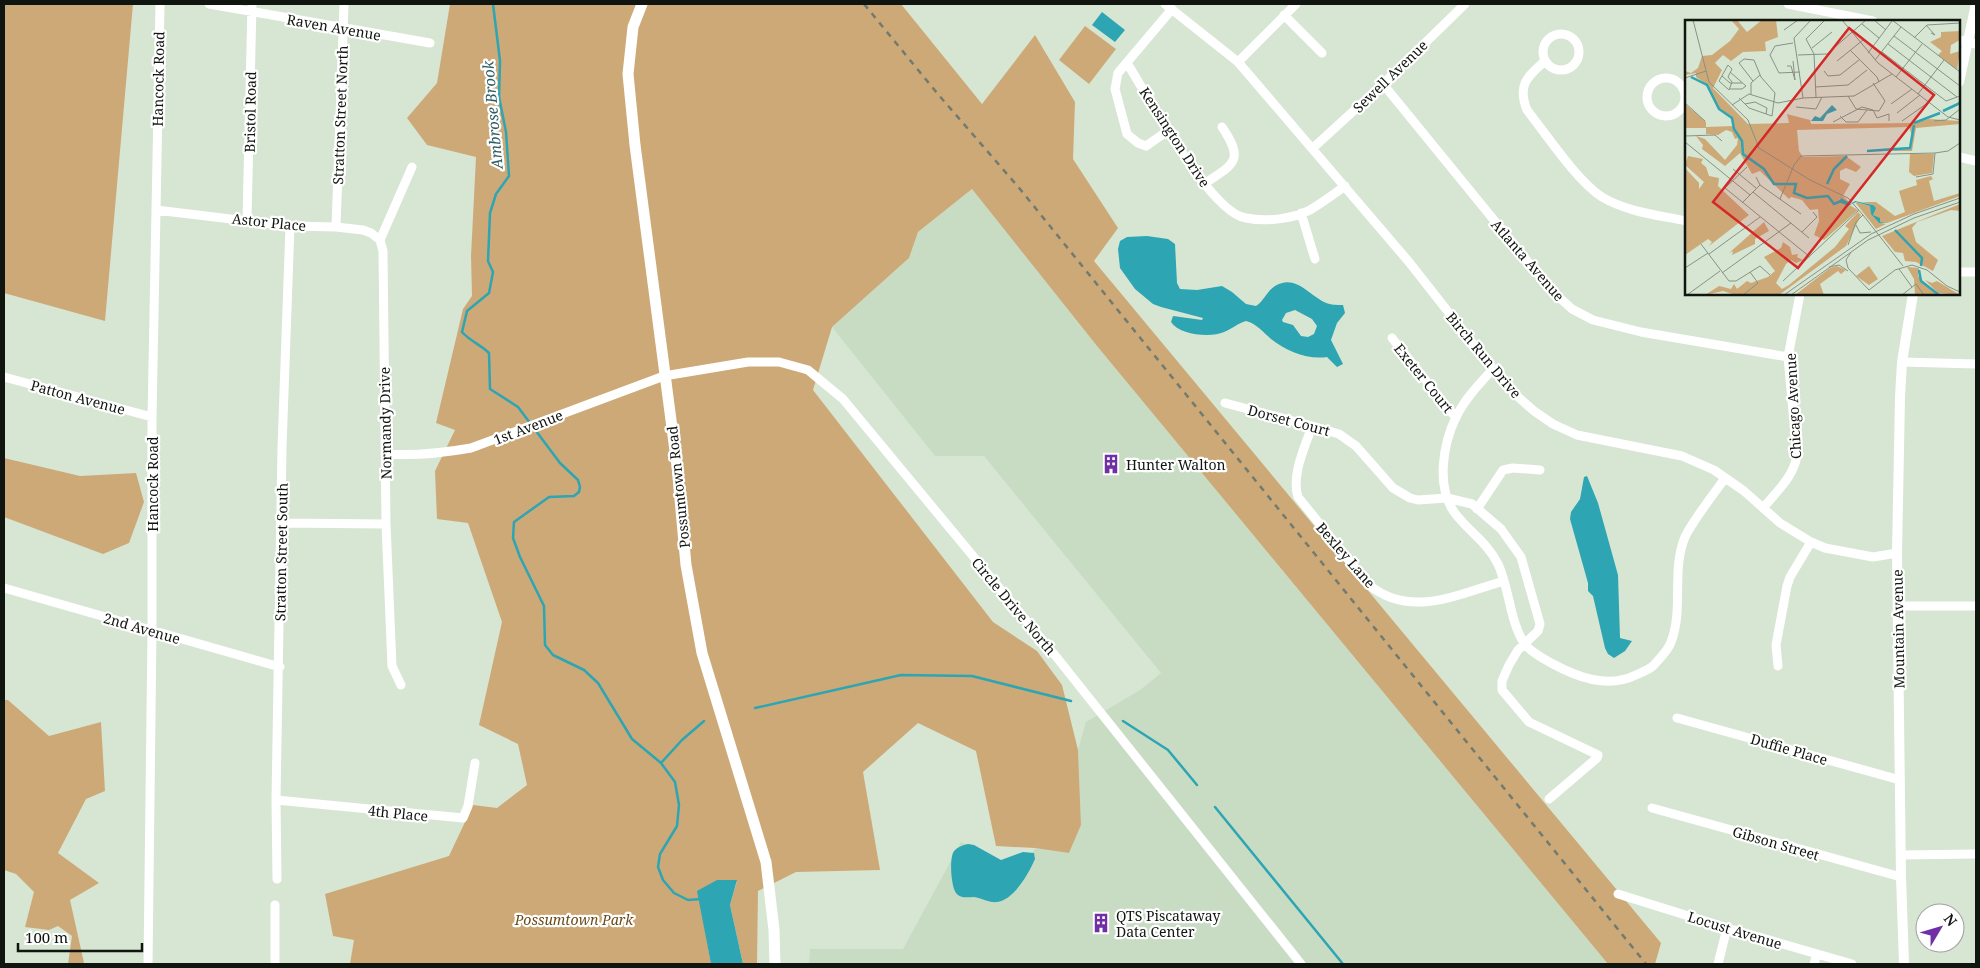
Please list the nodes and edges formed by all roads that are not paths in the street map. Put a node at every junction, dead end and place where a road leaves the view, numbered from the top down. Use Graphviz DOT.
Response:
graph roads {
  1 [pos="160,4"];
  2 [pos="209,4"];
  3 [pos="344,4"];
  4 [pos="642,4"];
  5 [pos="1296,4"];
  6 [pos="1465,4"];
  7 [pos="1788,4"];
  8 [pos="1976,4"];
  9 [pos="1168,6"];
  10 [pos="252,8"];
  11 [pos="1284,16"];
  12 [pos="1868,20"];
  13 [pos="344,29"];
  14 [pos="1967,42"];
  15 [pos="430,43"];
  16 [pos="1322,53"];
  17 [pos="1545,61"];
  18 [pos="1238,62"];
  19 [pos="1127,63"];
  20 [pos="1960,77"];
  21 [pos="1383,84"];
  22 [pos="1685,100"];
  23 [pos="1222,127"];
  24 [pos="1169,130"];
  25 [pos="1313,148"];
  26 [pos="1960,157"];
  27 [pos="1976,161"];
  28 [pos="412,167"];
  29 [pos="1204,184"];
  30 [pos="1345,186"];
  31 [pos="156,210"];
  32 [pos="1301,213"];
  33 [pos="247,220"];
  34 [pos="1685,221"];
  35 [pos="290,226"];
  36 [pos="336,227"];
  37 [pos="380,240"];
  38 [pos="1315,259"];
  39 [pos="1960,272"];
  40 [pos="1976,272"];
  41 [pos="1800,295"];
  42 [pos="1913,295"];
  43 [pos="1392,338"];
  44 [pos="1788,357"];
  45 [pos="1902,362"];
  46 [pos="1976,364"];
  47 [pos="1493,369"];
  48 [pos="666,375"];
  49 [pos="4,377"];
  50 [pos="1225,403"];
  51 [pos="152,417"];
  52 [pos="1456,418"];
  53 [pos="1312,426"];
  54 [pos="386,454"];
  55 [pos="1540,470"];
  56 [pos="1725,478"];
  57 [pos="1447,498"];
  58 [pos="1763,508"];
  59 [pos="1477,509"];
  60 [pos="281,523"];
  61 [pos="386,524"];
  62 [pos="1811,542"];
  63 [pos="1897,553"];
  64 [pos="1504,580"];
  65 [pos="4,588"];
  66 [pos="1898,606"];
  67 [pos="1976,606"];
  68 [pos="152,631"];
  69 [pos="1524,644"];
  70 [pos="1778,666"];
  71 [pos="280,667"];
  72 [pos="401,684"];
  73 [pos="1678,718"];
  74 [pos="475,763"];
  75 [pos="1900,780"];
  76 [pos="1550,799"];
  77 [pos="276,800"];
  78 [pos="1652,808"];
  79 [pos="1976,854"];
  80 [pos="1901,855"];
  81 [pos="1902,877"];
  82 [pos="277,879"];
  83 [pos="1618,894"];
  84 [pos="275,905"];
  85 [pos="1727,928"];
  86 [pos="1817,954"];
  87 [pos="148,964"];
  88 [pos="275,964"];
  89 [pos="774,964"];
  90 [pos="1301,964"];
  91 [pos="1718,964"];
  92 [pos="1814,964"];
  93 [pos="1852,964"];
  94 [pos="1904,964"];
  1 -- 31 [label="street, Hancock Road"];
  2 -- 10 [label="street, Raven Avenue"];
  3 -- 13 [label="street, Stratton Street North"];
  4 -- 48 [label="main road, Possumtown Road"];
  5 -- 11 [label="street"];
  6 -- 21 [label="street, Sewell Avenue"];
  7 -- 12 [label="street"];
  8 -- 14 [label="street"];
  9 -- 18 [label="street, Birch Run Drive"];
  9 -- 19 [label="street"];
  10 -- 13 [label="street, Raven Avenue"];
  10 -- 33 [label="street, Bristol Road"];
  11 -- 16 [label="street"];
  11 -- 18 [label="street"];
  13 -- 15 [label="street, Raven Avenue"];
  13 -- 36 [label="street, Stratton Street North"];
  14 -- 20 [label="street"];
  17 -- 17 [label="street"];
  17 -- 34 [label="street"];
  18 -- 25 [label="street, Birch Run Drive"];
  19 -- 24 [label="street, Kensington Drive"];
  19 -- 24 [label="street"];
  21 -- 25 [label="street, Sewell Avenue"];
  21 -- 44 [label="street, Atlanta Avenue"];
  22 -- 22 [label="street"];
  23 -- 29 [label="street"];
  24 -- 29 [label="street, Kensington Drive"];
  25 -- 30 [label="street, Birch Run Drive"];
  26 -- 27 [label="street"];
  28 -- 37 [label="street"];
  29 -- 32 [label="street, Kensington Drive"];
  30 -- 32 [label="street, Kensington Drive"];
  30 -- 47 [label="street, Birch Run Drive"];
  31 -- 33 [label="street, Astor Place"];
  31 -- 51 [label="street, Hancock Road"];
  32 -- 38 [label="street"];
  33 -- 35 [label="street, Astor Place"];
  35 -- 36 [label="street, Astor Place"];
  35 -- 60 [label="street, Stratton Street South"];
  36 -- 37 [label="street, Astor Place"];
  37 -- 54 [label="street, Normandy Drive"];
  39 -- 40 [label="street"];
  41 -- 44 [label="street, Chicago Avenue"];
  42 -- 45 [label="street, Mountain Avenue"];
  43 -- 52 [label="street, Exeter Court"];
  44 -- 58 [label="street, Chicago Avenue"];
  45 -- 46 [label="street"];
  45 -- 63 [label="street, Mountain Avenue"];
  47 -- 52 [label="street"];
  47 -- 56 [label="street, Birch Run Drive"];
  48 -- 54 [label="street, 1st Avenue"];
  48 -- 89 [label="main road, Possumtown Road"];
  48 -- 90 [label="street, Circle Drive North"];
  49 -- 51 [label="street, Patton Avenue"];
  50 -- 53 [label="street, Dorset Court"];
  51 -- 68 [label="street, Hancock Road"];
  52 -- 57 [label="street"];
  53 -- 57 [label="street, Dorset Court"];
  53 -- 64 [label="street, Bexley Lane"];
  54 -- 61 [label="street, Normandy Drive"];
  55 -- 59 [label="street"];
  56 -- 58 [label="street, Birch Run Drive"];
  56 -- 69 [label="street"];
  57 -- 59 [label="street, Dorset Court"];
  57 -- 64 [label="street"];
  58 -- 62 [label="street, Birch Run Drive"];
  59 -- 69 [label="street, Dorset Court"];
  60 -- 61 [label="street"];
  60 -- 71 [label="street, Stratton Street South"];
  61 -- 72 [label="street, Normandy Drive"];
  62 -- 63 [label="street, Birch Run Drive"];
  62 -- 70 [label="street"];
  63 -- 66 [label="street, Mountain Avenue"];
  64 -- 69 [label="street"];
  65 -- 68 [label="street, 2nd Avenue"];
  66 -- 67 [label="street"];
  66 -- 75 [label="street, Mountain Avenue"];
  68 -- 71 [label="street, 2nd Avenue"];
  68 -- 87 [label="street, Hancock Road"];
  69 -- 76 [label="street"];
  71 -- 77 [label="street, Stratton Street South"];
  73 -- 75 [label="street, Duffie Place"];
  74 -- 77 [label="street, 4th Place"];
  75 -- 80 [label="street, Mountain Avenue"];
  77 -- 82 [label="street, Stratton Street South"];
  78 -- 81 [label="street, Gibson Street"];
  79 -- 80 [label="street"];
  80 -- 81 [label="street, Mountain Avenue"];
  81 -- 94 [label="street, Mountain Avenue"];
  83 -- 85 [label="street, Locust Avenue"];
  84 -- 88 [label="street"];
  85 -- 86 [label="street, Locust Avenue"];
  85 -- 91 [label="street"];
  86 -- 92 [label="street"];
  86 -- 93 [label="street, Locust Avenue"];
}
